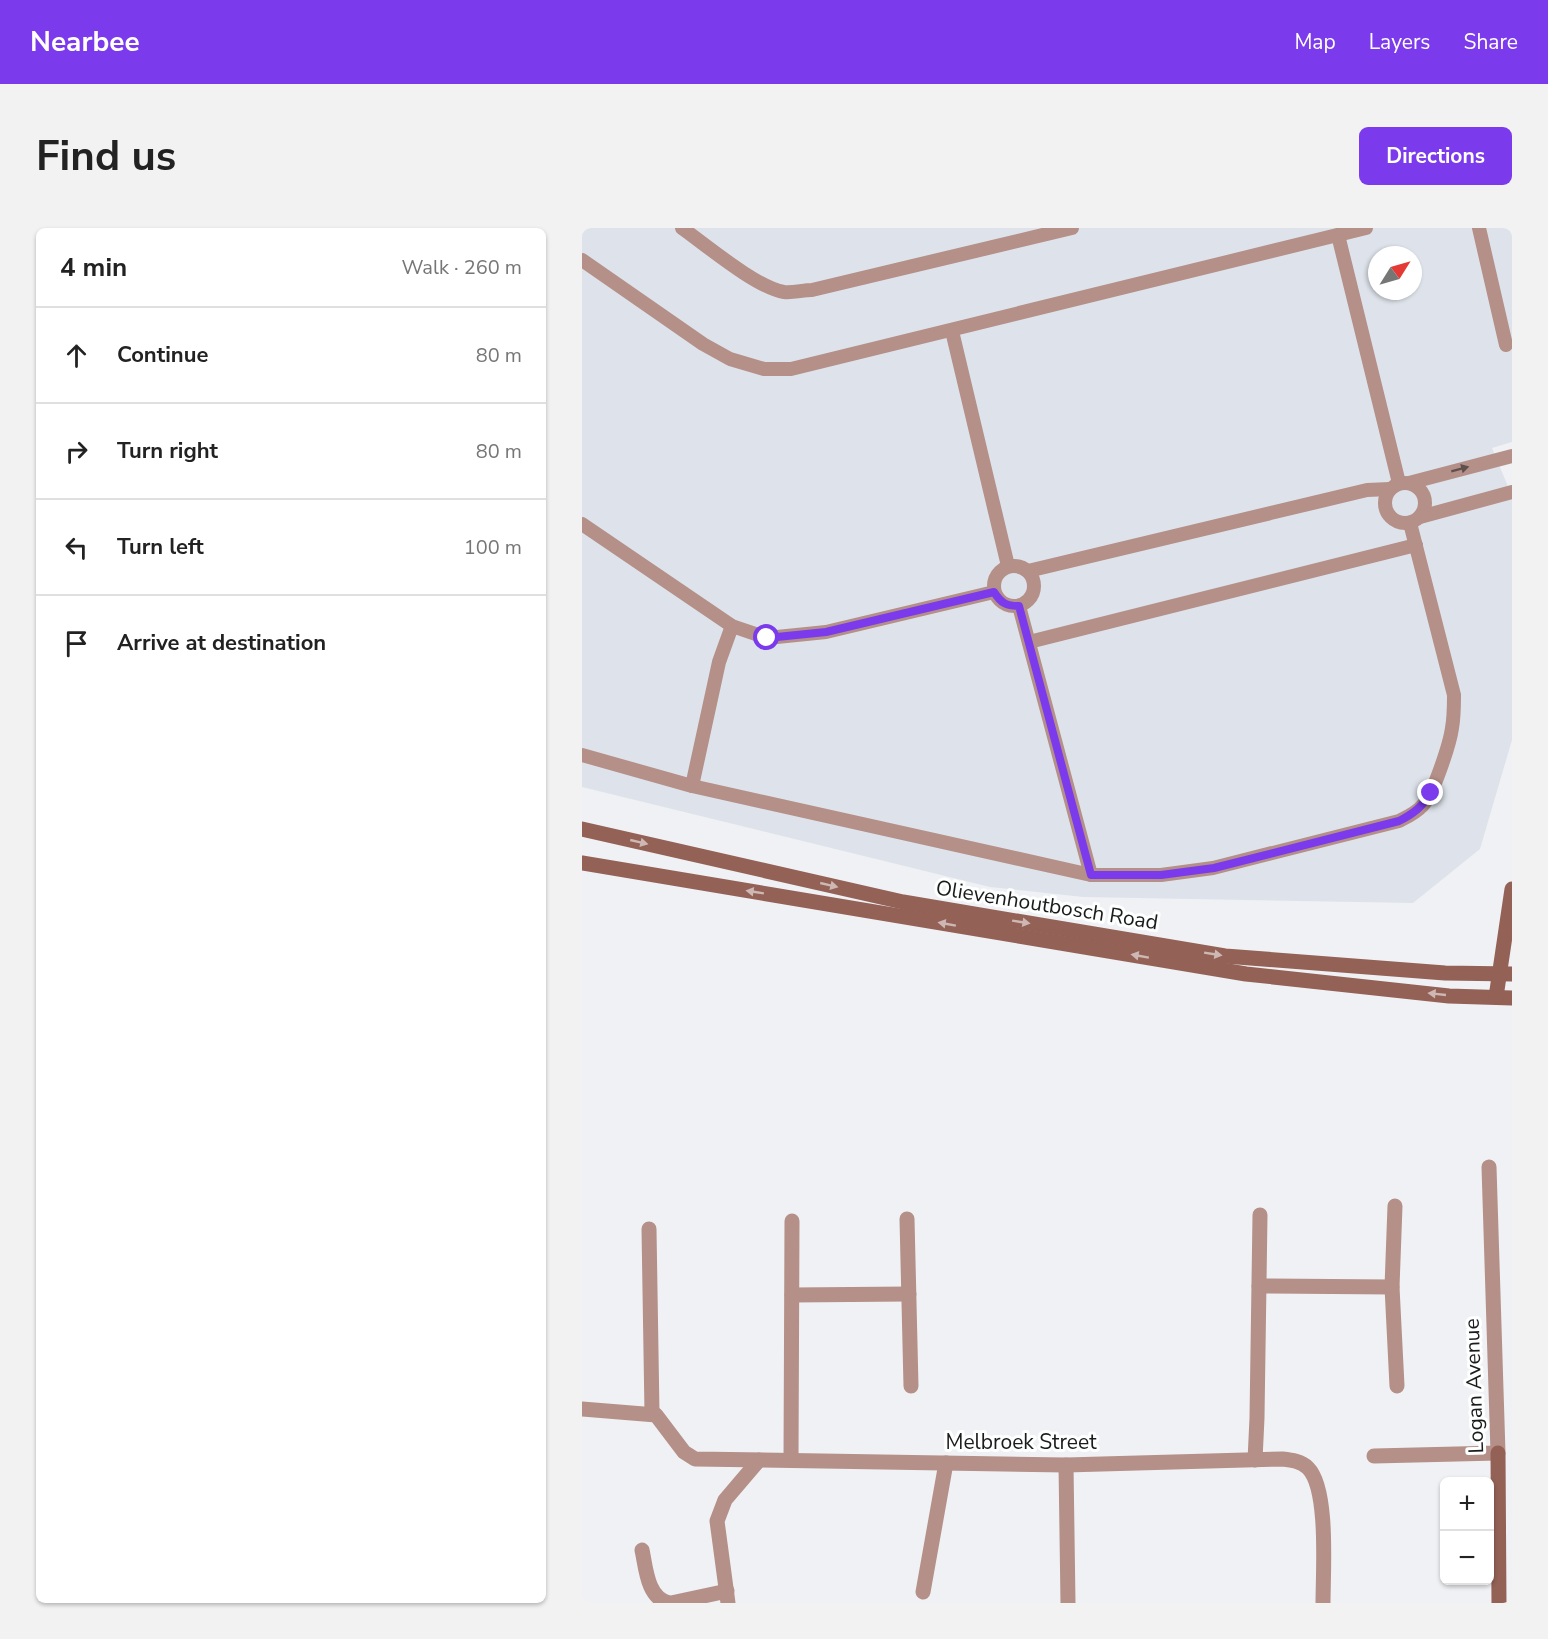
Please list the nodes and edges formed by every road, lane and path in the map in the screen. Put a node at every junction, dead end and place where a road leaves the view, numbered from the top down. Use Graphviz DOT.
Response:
graph roads {
  1 [pos="682,228"];
  2 [pos="1072,228"];
  3 [pos="1366,228"];
  4 [pos="1479,228"];
  5 [pos="1338,235"];
  6 [pos="582,260"];
  7 [pos="951,331"];
  8 [pos="1506,345"];
  9 [pos="1512,456"];
  10 [pos="1399,485"];
  11 [pos="1512,492"];
  12 [pos="1415,520"];
  13 [pos="582,524"];
  14 [pos="1416,545"];
  15 [pos="1008,566"];
  16 [pos="1028,571"];
  17 [pos="994,592"];
  18 [pos="1019,606"];
  19 [pos="732,626"];
  20 [pos="1029,642"];
  21 [pos="582,755"];
  22 [pos="692,786"];
  23 [pos="582,830"];
  24 [pos="582,863"];
  25 [pos="1091,875"];
  26 [pos="1512,889"];
  27 [pos="1505,973"];
  28 [pos="1496,997"];
  29 [pos="1512,998"];
  30 [pos="1489,1167"];
  31 [pos="1395,1206"];
  32 [pos="1260,1215"];
  33 [pos="907,1219"];
  34 [pos="792,1221"];
  35 [pos="649,1228"];
  36 [pos="1259,1286"];
  37 [pos="1392,1287"];
  38 [pos="909,1294"];
  39 [pos="792,1295"];
  40 [pos="911,1386"];
  41 [pos="1397,1386"];
  42 [pos="582,1409"];
  43 [pos="652,1413"];
  44 [pos="1498,1453"];
  45 [pos="1374,1456"];
  46 [pos="759,1460"];
  47 [pos="791,1460"];
  48 [pos="1255,1460"];
  49 [pos="946,1463"];
  50 [pos="1066,1465"];
  51 [pos="642,1550"];
  52 [pos="923,1592"];
  53 [pos="728,1597"];
  54 [pos="670,1603"];
  55 [pos="1068,1603"];
  56 [pos="1323,1603"];
  57 [pos="1499,1603"];
  1 -- 2 [label="lane"];
  3 -- 5 [label="lane"];
  4 -- 8 [label="lane"];
  5 -- 7 [label="lane"];
  5 -- 10 [label="lane"];
  6 -- 7 [label="lane"];
  7 -- 15 [label="lane"];
  10 -- 9 [label="lane, one-way"];
  10 -- 12 [label="lane"];
  10 -- 12 [label="lane"];
  10 -- 16 [label="lane"];
  11 -- 12 [label="lane"];
  12 -- 14 [label="lane"];
  13 -- 19 [label="lane"];
  14 -- 20 [label="lane"];
  14 -- 25 [label="lane"];
  15 -- 16 [label="lane"];
  15 -- 17 [label="lane"];
  16 -- 18 [label="lane"];
  17 -- 18 [label="lane"];
  17 -- 19 [label="lane"];
  18 -- 20 [label="lane"];
  19 -- 22 [label="lane"];
  20 -- 25 [label="lane"];
  21 -- 22 [label="lane"];
  22 -- 25 [label="lane"];
  23 -- 27 [label="main road, Olievenhoutbosch Road, one-way"];
  28 -- 24 [label="main road, Olievenhoutbosch Road, one-way"];
  26 -- 27 [label="main road"];
  27 -- 28 [label="main road"];
  28 -- 29 [label="main road, Olievenhoutbosch Road"];
  30 -- 44 [label="street, Logan Avenue"];
  31 -- 37 [label="street"];
  32 -- 36 [label="street"];
  33 -- 38 [label="street"];
  34 -- 39 [label="street"];
  35 -- 43 [label="street"];
  36 -- 37 [label="street"];
  36 -- 48 [label="street"];
  37 -- 41 [label="street"];
  38 -- 39 [label="street"];
  38 -- 40 [label="street"];
  39 -- 47 [label="street"];
  42 -- 43 [label="street"];
  43 -- 46 [label="street, Melbroek Street"];
  44 -- 45 [label="street"];
  44 -- 57 [label="main road, Logan Avenue"];
  46 -- 47 [label="street, Melbroek Street"];
  46 -- 53 [label="street"];
  47 -- 49 [label="street, Melbroek Street"];
  48 -- 50 [label="street, Melbroek Street"];
  48 -- 56 [label="street, Melbroek Street"];
  49 -- 50 [label="street, Melbroek Street"];
  49 -- 52 [label="street"];
  50 -- 55 [label="street"];
  51 -- 54 [label="street"];
  53 -- 54 [label="street"];
}
